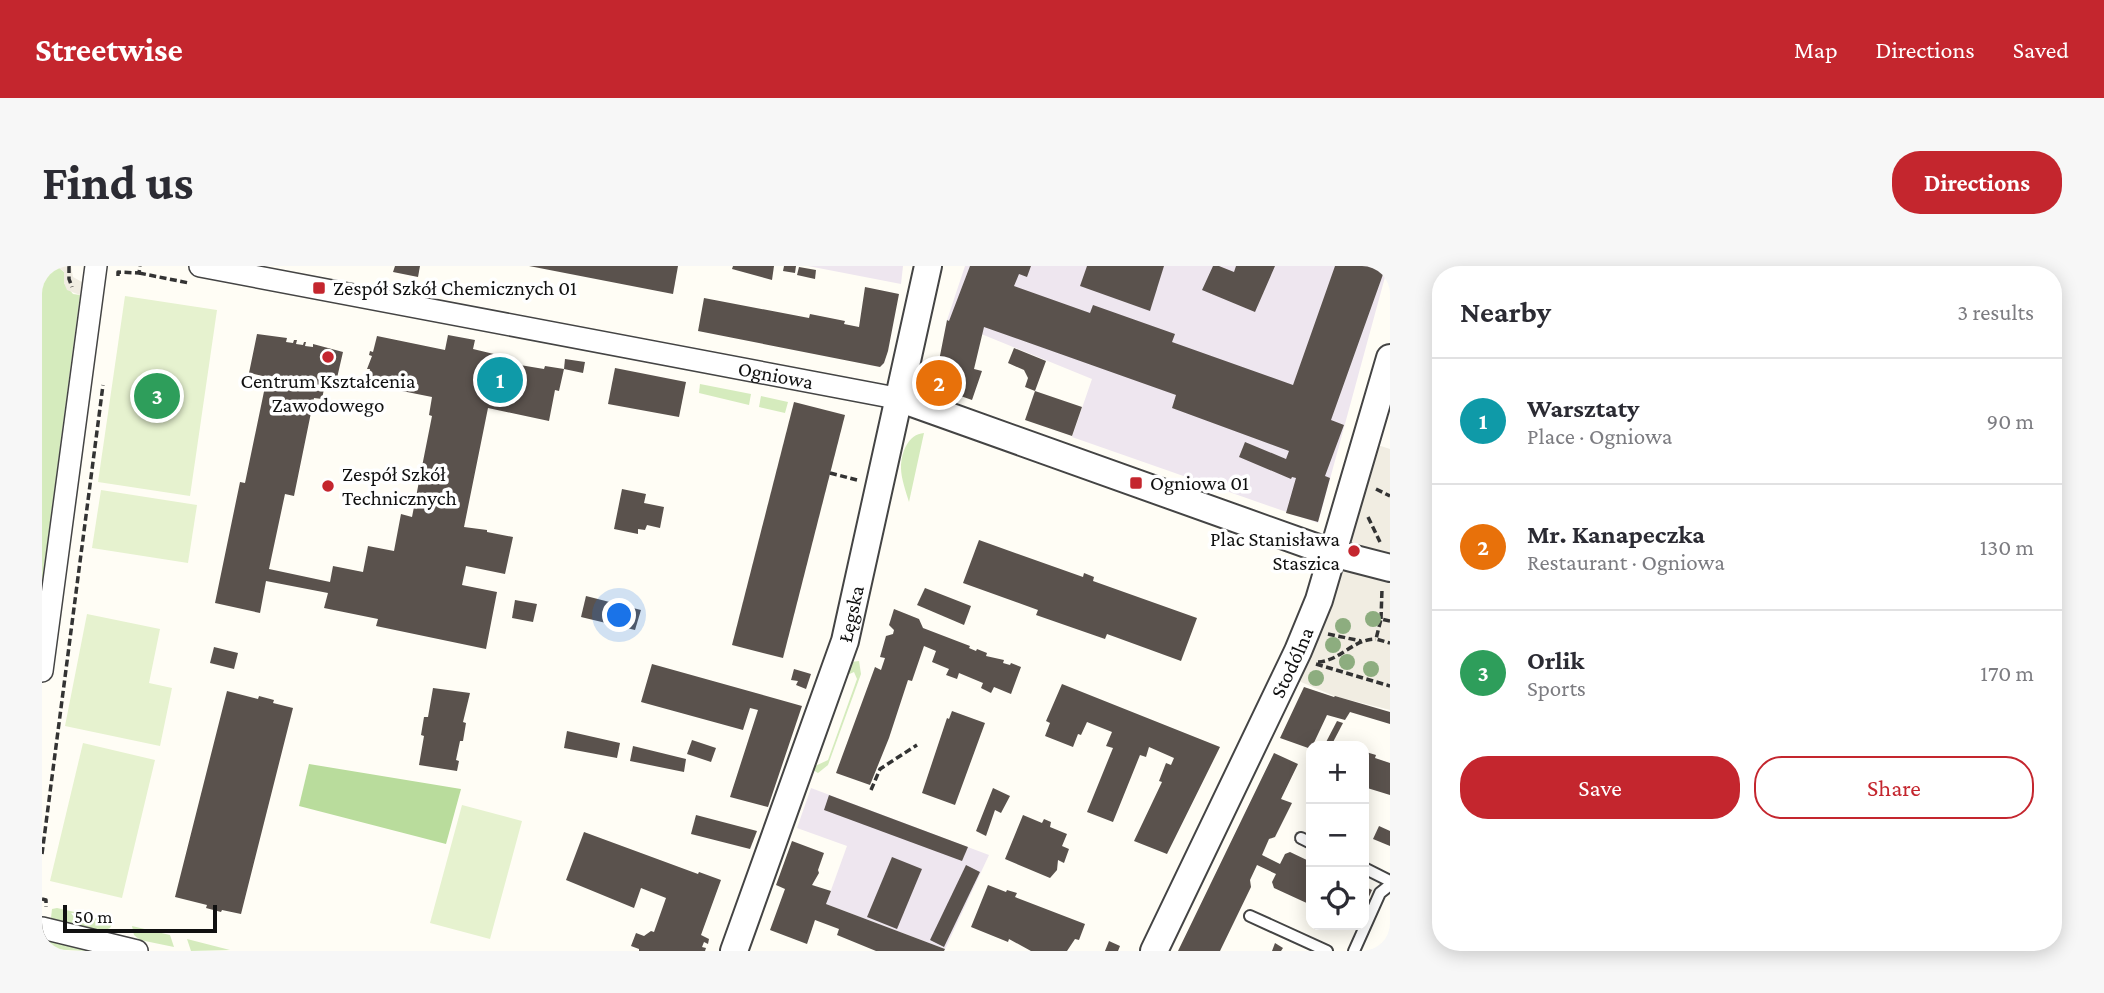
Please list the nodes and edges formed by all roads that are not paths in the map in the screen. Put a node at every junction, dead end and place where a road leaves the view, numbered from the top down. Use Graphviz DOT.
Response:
graph roads {
  1 [pos="96,266"];
  2 [pos="200,266"];
  3 [pos="928,266"];
  4 [pos="1390,358"];
  5 [pos="901,399"];
  6 [pos="1332,553"];
  7 [pos="1386,577"];
  8 [pos="42,671"];
  9 [pos="1369,871"];
  10 [pos="1390,883"];
  11 [pos="1250,916"];
  12 [pos="42,928"];
  13 [pos="137,951"];
  14 [pos="734,951"];
  15 [pos="1154,951"];
  16 [pos="1327,951"];
  17 [pos="1354,951"];
  1 -- 8 [label="street"];
  2 -- 5 [label="street, Ogniowa"];
  3 -- 5 [label="street, Łęgska"];
  4 -- 6 [label="street, Stodólna"];
  5 -- 6 [label="street, Ogniowa"];
  5 -- 14 [label="street, Łęgska"];
  6 -- 7 [label="street, Ogniowa"];
  6 -- 15 [label="street, Stodólna"];
  9 -- 10 [label="lane"];
  10 -- 17 [label="lane"];
  11 -- 16 [label="lane"];
  12 -- 13 [label="street"];
}
